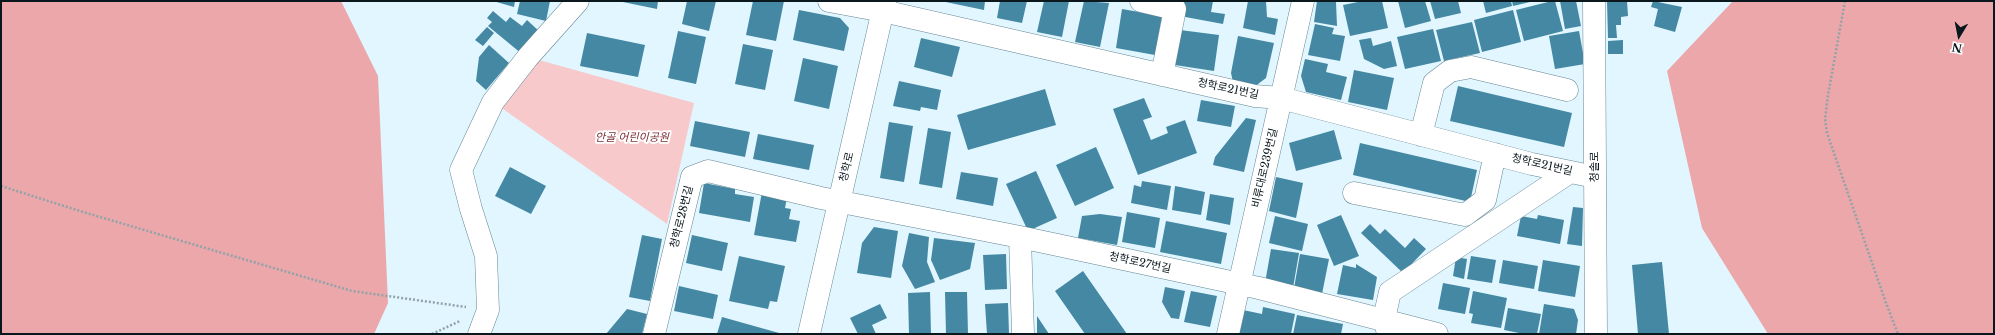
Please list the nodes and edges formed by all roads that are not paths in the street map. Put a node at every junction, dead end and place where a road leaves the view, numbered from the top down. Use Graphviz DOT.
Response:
graph roads {
  1 [pos="578,1"];
  2 [pos="829,1"];
  3 [pos="1141,1"];
  4 [pos="1303,1"];
  5 [pos="1594,1"];
  6 [pos="884,6"];
  7 [pos="1162,75"];
  8 [pos="1567,90"];
  9 [pos="1281,98"];
  10 [pos="1421,135"];
  11 [pos="1495,154"];
  12 [pos="1570,172"];
  13 [pos="1595,177"];
  14 [pos="1354,193"];
  15 [pos="839,201"];
  16 [pos="1020,237"];
  17 [pos="1239,284"];
  18 [pos="1386,327"];
  19 [pos="479,334"];
  20 [pos="654,334"];
  21 [pos="809,334"];
  22 [pos="1023,334"];
  23 [pos="1228,334"];
  24 [pos="1437,334"];
  25 [pos="1596,334"];
  1 -- 19 [label="street"];
  2 -- 6 [label="street, 청학로21번길"];
  3 -- 7 [label="street"];
  4 -- 9 [label="street, 비류대로239번길"];
  5 -- 13 [label="street, 청솔로"];
  6 -- 7 [label="street, 청학로21번길"];
  6 -- 15 [label="street, 청학로"];
  7 -- 9 [label="street, 청학로21번길"];
  8 -- 10 [label="street"];
  9 -- 10 [label="street, 청학로21번길"];
  9 -- 17 [label="street, 비류대로239번길"];
  10 -- 11 [label="street, 청학로21번길"];
  11 -- 12 [label="street, 청학로21번길"];
  11 -- 14 [label="street"];
  12 -- 13 [label="street, 청학로21번길"];
  12 -- 18 [label="street"];
  13 -- 25 [label="street, 청솔로"];
  15 -- 16 [label="street, 청학로27번길"];
  15 -- 20 [label="street, 청학로28번길"];
  15 -- 21 [label="street, 청학로"];
  16 -- 17 [label="street, 청학로27번길"];
  16 -- 22 [label="street"];
  17 -- 18 [label="street, 청학로27번길"];
  17 -- 23 [label="street, 비류대로239번길"];
  18 -- 24 [label="street, 청학로27번길"];
}
